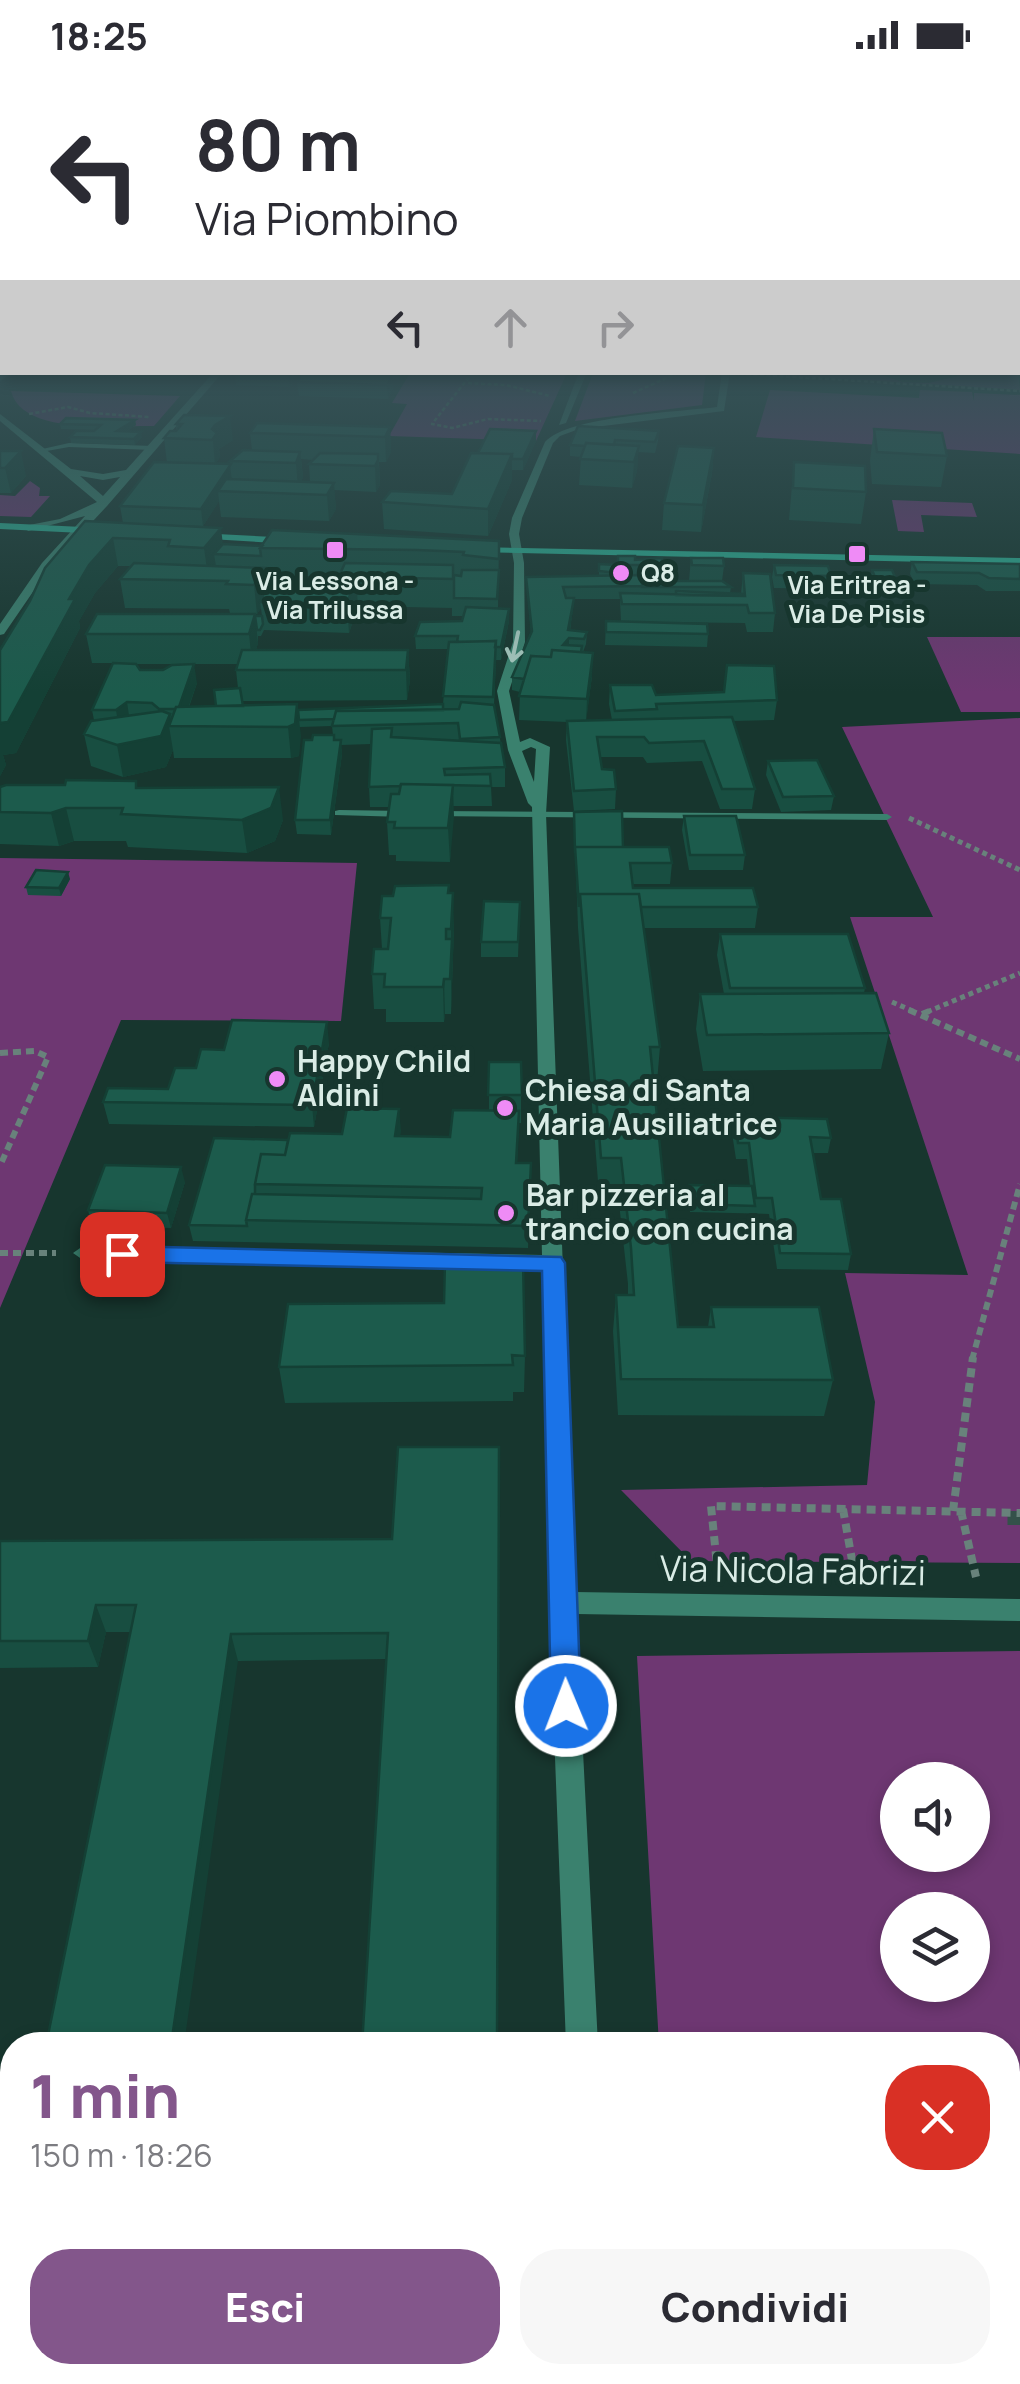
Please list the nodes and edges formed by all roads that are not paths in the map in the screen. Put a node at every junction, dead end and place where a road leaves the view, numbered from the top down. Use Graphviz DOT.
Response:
graph roads {
  1 [pos="74,477"];
  2 [pos="128,477"];
  3 [pos="535,477"];
  4 [pos="104,504"];
  5 [pos="0,526"];
  6 [pos="28,528"];
  7 [pos="82,530"];
  8 [pos="113,532"];
  9 [pos="185,536"];
  10 [pos="310,542"];
  11 [pos="462,550"];
  12 [pos="513,552"];
  13 [pos="1020,561"];
  14 [pos="0,632"];
  15 [pos="515,750"];
  16 [pos="339,814"];
  17 [pos="539,814"];
  18 [pos="888,817"];
  19 [pos="82,1254"];
  20 [pos="553,1263"];
  21 [pos="564,1603"];
  22 [pos="1020,1610"];
  23 [pos="581,2032"];
  1 -- 4 [label="street"];
  2 -- 4 [label="street"];
  3 -- 12 [label="street"];
  4 -- 6 [label="street"];
  4 -- 7 [label="street"];
  5 -- 6 [label="street"];
  6 -- 7 [label="street"];
  7 -- 8 [label="street"];
  7 -- 14 [label="street"];
  9 -- 10 [label="street"];
  11 -- 12 [label="street"];
  12 -- 13 [label="street"];
  12 -- 15 [label="street, one-way"];
  15 -- 17 [label="street"];
  15 -- 17 [label="street"];
  16 -- 17 [label="lane"];
  17 -- 18 [label="lane"];
  17 -- 20 [label="street"];
  19 -- 20 [label="street"];
  20 -- 21 [label="street"];
  21 -- 22 [label="street, Via Nicola Fabrizi"];
  21 -- 23 [label="street"];
}
